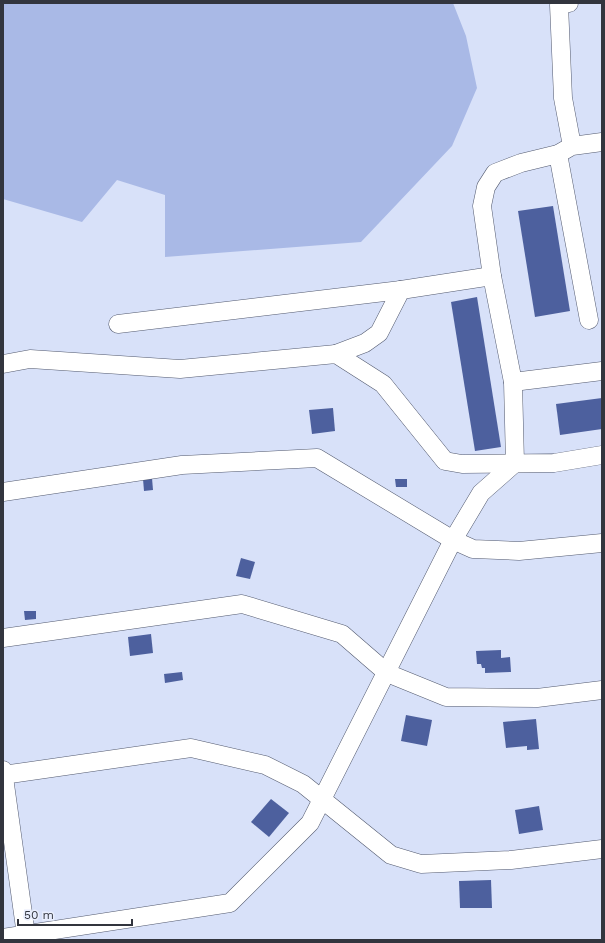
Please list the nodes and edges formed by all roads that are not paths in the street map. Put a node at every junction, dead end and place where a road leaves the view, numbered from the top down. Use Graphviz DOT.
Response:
graph roads {
  1 [pos="568,3"];
  2 [pos="602,142"];
  3 [pos="565,150"];
  4 [pos="492,276"];
  5 [pos="401,290"];
  6 [pos="589,320"];
  7 [pos="118,324"];
  8 [pos="336,354"];
  9 [pos="3,364"];
  10 [pos="602,371"];
  11 [pos="513,382"];
  12 [pos="602,455"];
  13 [pos="515,463"];
  14 [pos="3,492"];
  15 [pos="453,540"];
  16 [pos="602,543"];
  17 [pos="3,638"];
  18 [pos="387,673"];
  19 [pos="602,690"];
  20 [pos="3,773"];
  21 [pos="322,801"];
  22 [pos="602,849"];
  23 [pos="26,935"];
  24 [pos="3,938"];
  1 -- 3 [label="street"];
  2 -- 3 [label="street"];
  3 -- 4 [label="street"];
  3 -- 6 [label="street"];
  4 -- 5 [label="street"];
  4 -- 11 [label="street"];
  5 -- 7 [label="street"];
  5 -- 8 [label="street"];
  8 -- 9 [label="street"];
  8 -- 13 [label="street"];
  10 -- 11 [label="street"];
  11 -- 13 [label="street"];
  12 -- 13 [label="street"];
  13 -- 15 [label="street"];
  14 -- 15 [label="street"];
  15 -- 16 [label="street"];
  15 -- 18 [label="street"];
  17 -- 18 [label="street"];
  18 -- 19 [label="street"];
  18 -- 21 [label="street"];
  20 -- 21 [label="street"];
  20 -- 23 [label="street"];
  21 -- 22 [label="street"];
  21 -- 23 [label="street"];
  23 -- 24 [label="street"];
}
